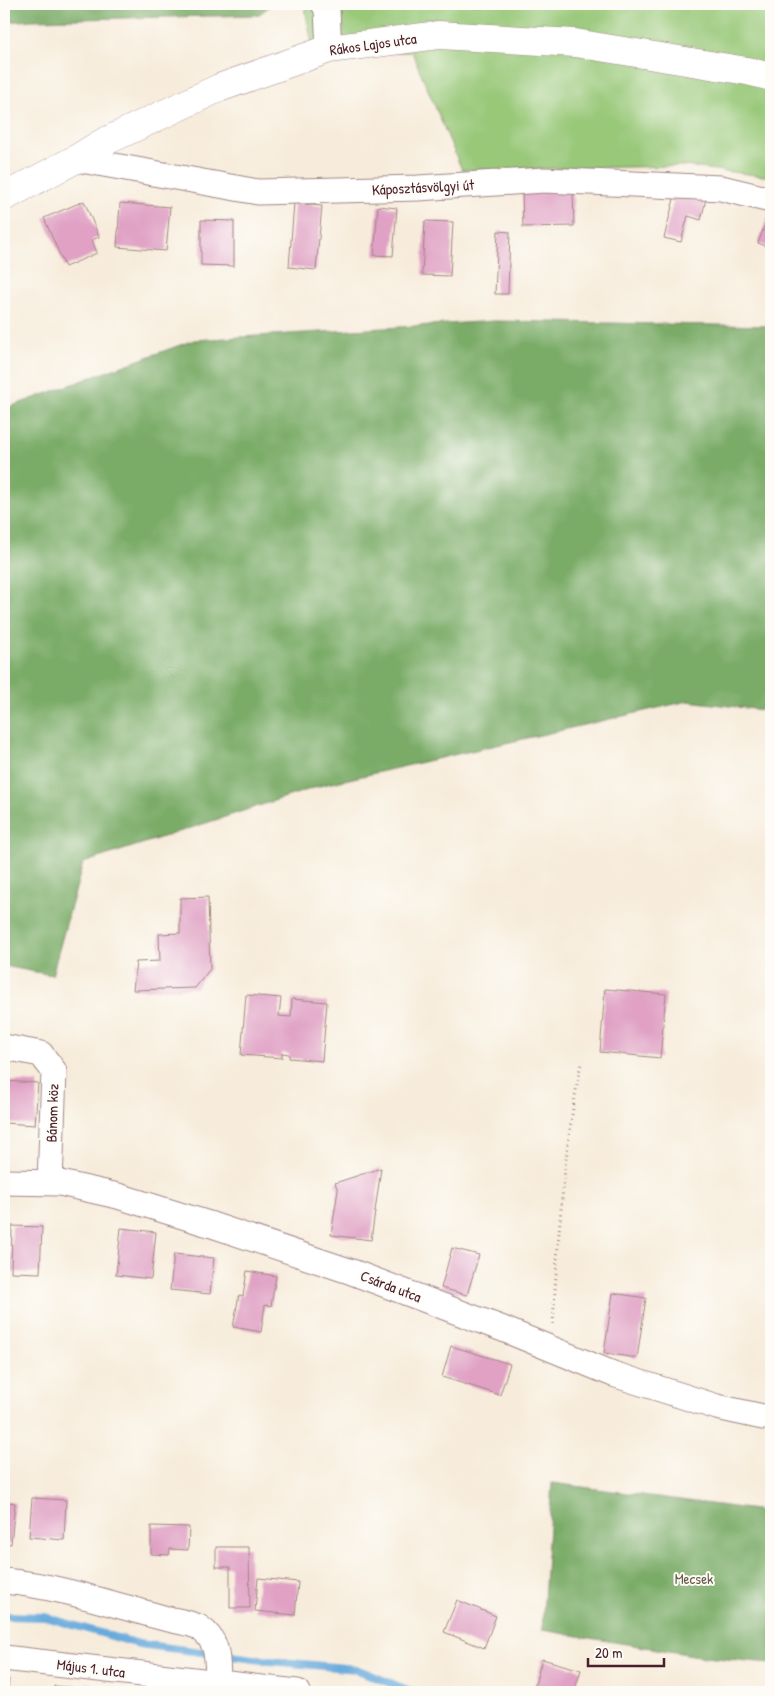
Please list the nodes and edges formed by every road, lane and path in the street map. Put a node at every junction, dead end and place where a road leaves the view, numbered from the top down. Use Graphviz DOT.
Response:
graph roads {
  1 [pos="324,4"];
  2 [pos="329,49"];
  3 [pos="771,77"];
  4 [pos="76,159"];
  5 [pos="4,197"];
  6 [pos="771,200"];
  7 [pos="4,1048"];
  8 [pos="582,1063"];
  9 [pos="4,1182"];
  10 [pos="50,1183"];
  11 [pos="552,1349"];
  12 [pos="771,1418"];
  13 [pos="4,1581"];
  14 [pos="4,1658"];
  15 [pos="217,1663"];
  16 [pos="296,1692"];
  1 -- 2 [label="street"];
  2 -- 3 [label="street, Rákos Lajos utca"];
  2 -- 4 [label="street, Rákos Lajos utca"];
  4 -- 5 [label="street, Rákos Lajos utca"];
  4 -- 6 [label="street, Káposztásvölgyi út"];
  7 -- 10 [label="street, Bánom köz"];
  8 -- 11 [label="path"];
  9 -- 10 [label="street, Csárda utca"];
  10 -- 11 [label="street, Csárda utca"];
  11 -- 12 [label="street, Csárda utca"];
  13 -- 15 [label="street"];
  14 -- 15 [label="street, Május 1. utca"];
  15 -- 16 [label="street, Május 1. utca"];
}
